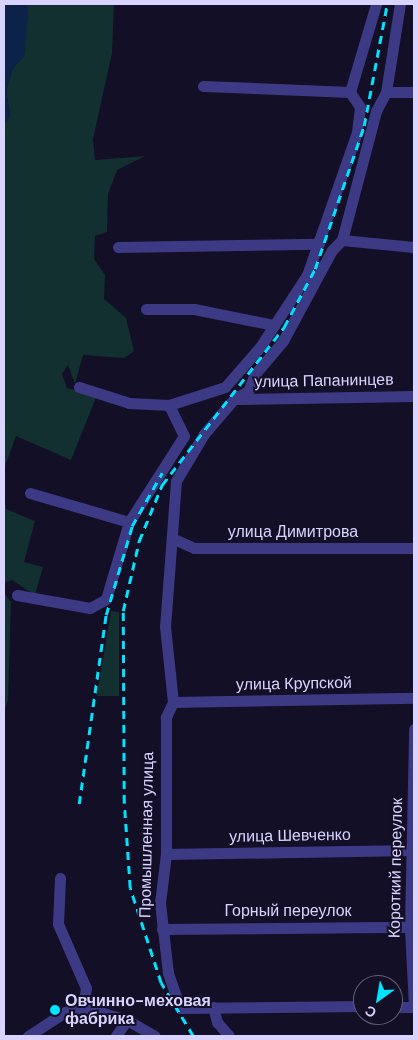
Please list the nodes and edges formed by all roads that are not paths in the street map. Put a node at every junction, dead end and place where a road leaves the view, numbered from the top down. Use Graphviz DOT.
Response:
graph roads {
  1 [pos="376,4"];
  2 [pos="400,4"];
  3 [pos="203,86"];
  4 [pos="350,92"];
  5 [pos="386,92"];
  6 [pos="414,92"];
  7 [pos="342,240"];
  8 [pos="319,244"];
  9 [pos="118,247"];
  10 [pos="414,247"];
  11 [pos="146,309"];
  12 [pos="274,325"];
  13 [pos="79,387"];
  14 [pos="414,396"];
  15 [pos="234,399"];
  16 [pos="169,405"];
  17 [pos="30,493"];
  18 [pos="129,522"];
  19 [pos="174,539"];
  20 [pos="414,548"];
  21 [pos="18,595"];
  22 [pos="414,698"];
  23 [pos="173,702"];
  24 [pos="414,729"];
  25 [pos="413,850"];
  26 [pos="166,854"];
  27 [pos="60,878"];
  28 [pos="412,927"];
  29 [pos="162,929"];
  30 [pos="353,1006"];
  31 [pos="83,1007"];
  32 [pos="213,1007"];
  33 [pos="414,1007"];
  34 [pos="127,1020"];
  35 [pos="28,1036"];
  36 [pos="116,1036"];
  37 [pos="155,1036"];
  38 [pos="229,1036"];
  1 -- 4 [label="street"];
  2 -- 5 [label="street"];
  3 -- 4 [label="street"];
  4 -- 8 [label="street"];
  5 -- 6 [label="street"];
  5 -- 7 [label="street"];
  7 -- 10 [label="street"];
  7 -- 15 [label="street, Промышленная улица"];
  8 -- 9 [label="street"];
  8 -- 12 [label="street"];
  11 -- 12 [label="street"];
  12 -- 16 [label="street"];
  13 -- 16 [label="street"];
  14 -- 15 [label="street, улица Папанинцев"];
  15 -- 19 [label="street, Промышленная улица"];
  16 -- 18 [label="street"];
  17 -- 18 [label="street"];
  18 -- 21 [label="street"];
  19 -- 20 [label="street, улица Димитрова"];
  19 -- 23 [label="street, Промышленная улица"];
  22 -- 23 [label="street, улица Крупской"];
  23 -- 26 [label="street, Промышленная улица"];
  24 -- 25 [label="street, Короткий переулок"];
  25 -- 26 [label="street, улица Шевченко"];
  25 -- 28 [label="street, Короткий переулок"];
  26 -- 29 [label="street, Промышленная улица"];
  27 -- 31 [label="street"];
  28 -- 29 [label="street, Горный переулок"];
  28 -- 33 [label="street, Короткий переулок"];
  29 -- 32 [label="street, Промышленная улица"];
  30 -- 32 [label="street"];
  31 -- 34 [label="street"];
  31 -- 35 [label="street"];
  32 -- 38 [label="street"];
  34 -- 36 [label="street"];
  34 -- 37 [label="street"];
}
